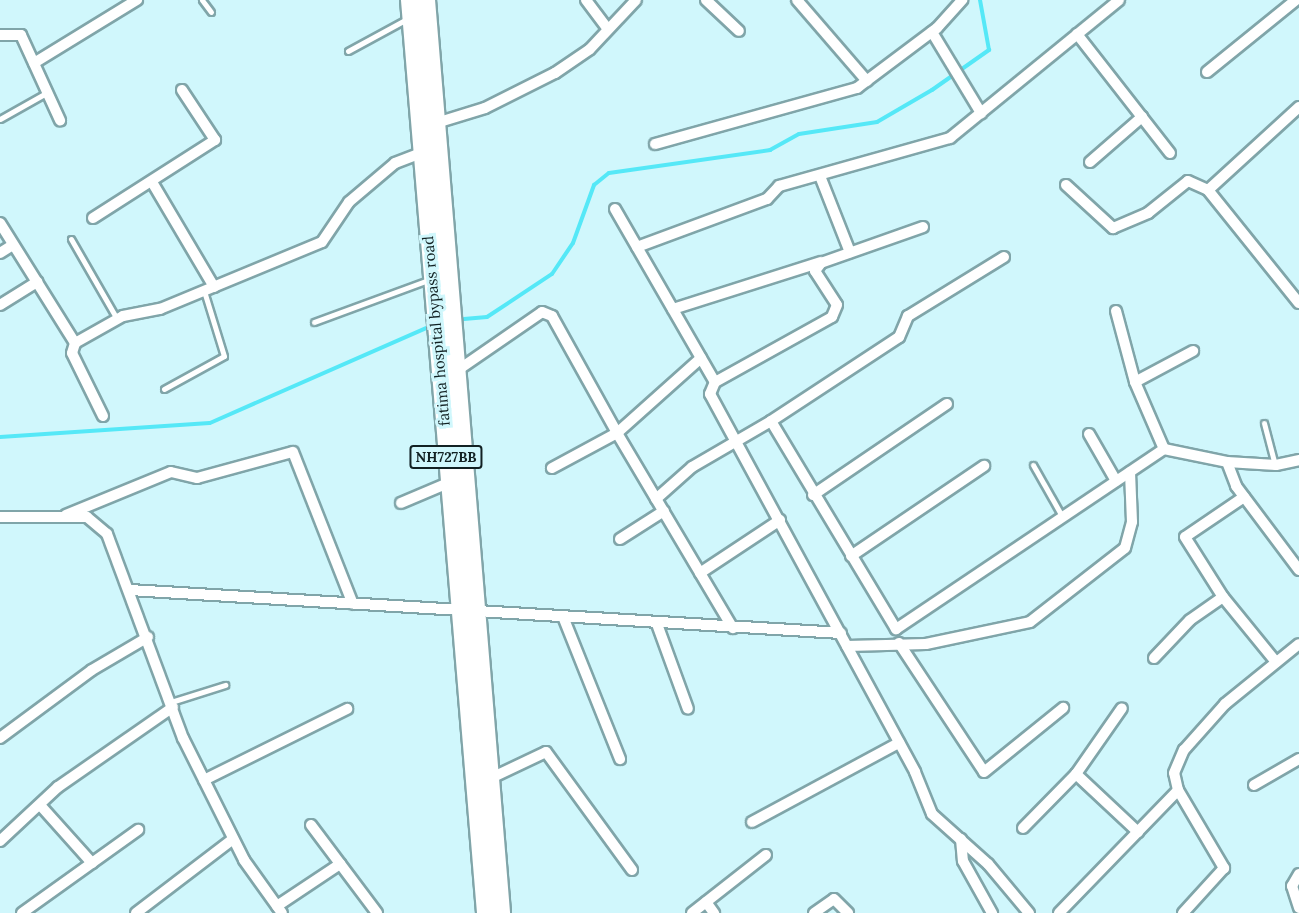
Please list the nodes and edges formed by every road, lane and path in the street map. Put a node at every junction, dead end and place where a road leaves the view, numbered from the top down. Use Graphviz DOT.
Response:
graph roads {
  1 [pos="137,0"];
  2 [pos="202,0"];
  3 [pos="426,0"];
  4 [pos="586,0"];
  5 [pos="636,0"];
  6 [pos="706,0"];
  7 [pos="797,0"];
  8 [pos="962,0"];
  9 [pos="1119,0"];
  10 [pos="1296,0"];
  11 [pos="410,8"];
  12 [pos="211,12"];
  13 [pos="606,27"];
  14 [pos="739,30"];
  15 [pos="932,32"];
  16 [pos="1077,34"];
  17 [pos="0,35"];
  18 [pos="348,51"];
  19 [pos="34,63"];
  20 [pos="1207,72"];
  21 [pos="867,81"];
  22 [pos="182,90"];
  23 [pos="48,92"];
  24 [pos="1299,107"];
  25 [pos="981,113"];
  26 [pos="1142,117"];
  27 [pos="0,119"];
  28 [pos="60,120"];
  29 [pos="428,125"];
  30 [pos="655,144"];
  31 [pos="421,153"];
  32 [pos="1170,153"];
  33 [pos="1090,162"];
  34 [pos="820,176"];
  35 [pos="152,182"];
  36 [pos="1066,185"];
  37 [pos="1208,190"];
  38 [pos="615,209"];
  39 [pos="93,218"];
  40 [pos="0,224"];
  41 [pos="923,227"];
  42 [pos="71,239"];
  43 [pos="13,244"];
  44 [pos="637,247"];
  45 [pos="850,252"];
  46 [pos="0,253"];
  47 [pos="1004,257"];
  48 [pos="827,260"];
  49 [pos="432,278"];
  50 [pos="37,282"];
  51 [pos="209,289"];
  52 [pos="1299,303"];
  53 [pos="0,305"];
  54 [pos="673,309"];
  55 [pos="1116,311"];
  56 [pos="117,319"];
  57 [pos="314,322"];
  58 [pos="75,343"];
  59 [pos="1193,351"];
  60 [pos="701,358"];
  61 [pos="458,370"];
  62 [pos="715,382"];
  63 [pos="1136,382"];
  64 [pos="164,389"];
  65 [pos="947,404"];
  66 [pos="103,416"];
  67 [pos="771,421"];
  68 [pos="1264,423"];
  69 [pos="617,433"];
  70 [pos="452,434"];
  71 [pos="1089,434"];
  72 [pos="735,438"];
  73 [pos="1164,449"];
  74 [pos="1299,460"];
  75 [pos="1227,462"];
  76 [pos="1033,465"];
  77 [pos="1275,465"];
  78 [pos="984,466"];
  79 [pos="552,468"];
  80 [pos="1130,472"];
  81 [pos="1116,481"];
  82 [pos="448,483"];
  83 [pos="813,495"];
  84 [pos="1244,497"];
  85 [pos="656,500"];
  86 [pos="402,503"];
  87 [pos="664,511"];
  88 [pos="63,516"];
  89 [pos="1062,516"];
  90 [pos="0,517"];
  91 [pos="780,520"];
  92 [pos="620,538"];
  93 [pos="851,556"];
  94 [pos="1299,570"];
  95 [pos="700,573"];
  96 [pos="130,590"];
  97 [pos="1223,597"];
  98 [pos="352,604"];
  99 [pos="468,611"];
  100 [pos="564,619"];
  101 [pos="657,624"];
  102 [pos="733,628"];
  103 [pos="896,629"];
  104 [pos="841,633"];
  105 [pos="148,637"];
  106 [pos="903,644"];
  107 [pos="1299,644"];
  108 [pos="847,646"];
  109 [pos="1154,658"];
  110 [pos="1276,662"];
  111 [pos="225,685"];
  112 [pos="172,705"];
  113 [pos="1063,708"];
  114 [pos="1122,708"];
  115 [pos="347,709"];
  116 [pos="688,709"];
  117 [pos="0,738"];
  118 [pos="899,743"];
  119 [pos="620,759"];
  120 [pos="1299,759"];
  121 [pos="1076,774"];
  122 [pos="489,779"];
  123 [pos="204,780"];
  124 [pos="1254,785"];
  125 [pos="1178,790"];
  126 [pos="40,805"];
  127 [pos="752,822"];
  128 [pos="311,825"];
  129 [pos="1023,828"];
  130 [pos="138,830"];
  131 [pos="1138,832"];
  132 [pos="234,839"];
  133 [pos="961,839"];
  134 [pos="0,841"];
  135 [pos="766,855"];
  136 [pos="92,863"];
  137 [pos="340,864"];
  138 [pos="632,870"];
  139 [pos="1299,874"];
  140 [pos="706,902"];
  141 [pos="1299,908"];
  142 [pos="279,909"];
  143 [pos="22,913"];
  144 [pos="136,913"];
  145 [pos="378,913"];
  146 [pos="486,913"];
  147 [pos="501,913"];
  148 [pos="692,913"];
  149 [pos="714,913"];
  150 [pos="814,913"];
  151 [pos="848,913"];
  152 [pos="992,913"];
  153 [pos="1029,913"];
  154 [pos="1059,913"];
  155 [pos="1183,913"];
  1 -- 19 [label="street"];
  2 -- 12 [label="lane"];
  3 -- 29 [label="highway, fatima hospital bypass road / NH727BB"];
  4 -- 13 [label="street"];
  5 -- 13 [label="street"];
  6 -- 14 [label="street"];
  7 -- 21 [label="street"];
  8 -- 15 [label="street"];
  9 -- 16 [label="street"];
  10 -- 20 [label="street"];
  11 -- 18 [label="lane"];
  11 -- 29 [label="highway, fatima hospital bypass road / NH727BB"];
  13 -- 29 [label="street"];
  15 -- 21 [label="street"];
  15 -- 25 [label="street"];
  16 -- 25 [label="street"];
  16 -- 26 [label="street"];
  17 -- 19 [label="street"];
  19 -- 23 [label="street"];
  21 -- 30 [label="street"];
  22 -- 35 [label="street"];
  23 -- 27 [label="lane"];
  23 -- 28 [label="street"];
  24 -- 37 [label="street"];
  25 -- 34 [label="street"];
  26 -- 32 [label="street"];
  26 -- 33 [label="street"];
  29 -- 31 [label="highway, fatima hospital bypass road / NH727BB"];
  29 -- 61 [label="highway, fatima hospital bypass road / NH727BB"];
  31 -- 49 [label="highway, fatima hospital bypass road / NH727BB"];
  31 -- 51 [label="street"];
  34 -- 44 [label="street"];
  34 -- 45 [label="street"];
  35 -- 39 [label="street"];
  35 -- 51 [label="street"];
  36 -- 37 [label="street"];
  37 -- 52 [label="street"];
  38 -- 44 [label="street"];
  40 -- 43 [label="street"];
  41 -- 45 [label="street"];
  42 -- 56 [label="lane"];
  43 -- 46 [label="street"];
  43 -- 50 [label="street"];
  44 -- 54 [label="street"];
  45 -- 48 [label="street"];
  47 -- 67 [label="street"];
  48 -- 54 [label="street"];
  48 -- 62 [label="street"];
  49 -- 57 [label="lane"];
  49 -- 70 [label="highway, fatima hospital bypass road / NH727BB"];
  50 -- 53 [label="street"];
  50 -- 58 [label="street"];
  51 -- 56 [label="street"];
  51 -- 64 [label="lane"];
  54 -- 60 [label="street"];
  55 -- 63 [label="street"];
  56 -- 58 [label="street"];
  58 -- 66 [label="street"];
  59 -- 63 [label="street"];
  60 -- 62 [label="street"];
  60 -- 69 [label="street"];
  61 -- 69 [label="street"];
  61 -- 70 [label="highway, fatima hospital bypass road / NH727BB"];
  62 -- 72 [label="street"];
  63 -- 73 [label="street"];
  65 -- 83 [label="street"];
  67 -- 72 [label="street"];
  67 -- 83 [label="street"];
  68 -- 77 [label="lane"];
  69 -- 79 [label="street"];
  69 -- 85 [label="street"];
  70 -- 82 [label="highway, fatima hospital bypass road / NH727BB"];
  70 -- 99 [label="highway, fatima hospital bypass road / NH727BB"];
  71 -- 81 [label="street"];
  72 -- 85 [label="street"];
  72 -- 91 [label="street"];
  73 -- 75 [label="street"];
  73 -- 80 [label="street"];
  74 -- 77 [label="street"];
  75 -- 77 [label="street"];
  75 -- 84 [label="street"];
  76 -- 89 [label="lane"];
  78 -- 93 [label="street"];
  80 -- 81 [label="street"];
  80 -- 106 [label="street"];
  81 -- 89 [label="street"];
  82 -- 86 [label="street"];
  82 -- 99 [label="highway, fatima hospital bypass road / NH727BB"];
  83 -- 93 [label="street"];
  84 -- 94 [label="street"];
  84 -- 97 [label="street"];
  85 -- 87 [label="street"];
  87 -- 92 [label="street"];
  87 -- 95 [label="street"];
  88 -- 90 [label="street"];
  88 -- 96 [label="street"];
  88 -- 98 [label="street"];
  89 -- 103 [label="street"];
  91 -- 95 [label="street"];
  91 -- 104 [label="street"];
  93 -- 103 [label="street"];
  95 -- 102 [label="street"];
  96 -- 98 [label="street"];
  96 -- 105 [label="street"];
  97 -- 109 [label="street"];
  97 -- 110 [label="street"];
  98 -- 99 [label="street"];
  99 -- 100 [label="street"];
  99 -- 122 [label="highway, fatima hospital bypass road / NH727BB"];
  99 -- 146 [label="highway, fatima hospital bypass road / NH727BB"];
  100 -- 101 [label="street"];
  100 -- 119 [label="street"];
  101 -- 102 [label="street"];
  101 -- 116 [label="street"];
  102 -- 104 [label="street"];
  103 -- 106 [label="street"];
  104 -- 108 [label="street"];
  105 -- 112 [label="street"];
  105 -- 117 [label="street"];
  106 -- 108 [label="street"];
  106 -- 113 [label="street"];
  107 -- 110 [label="street"];
  108 -- 118 [label="street"];
  110 -- 125 [label="street"];
  111 -- 112 [label="lane"];
  112 -- 123 [label="street"];
  112 -- 126 [label="street"];
  114 -- 121 [label="street"];
  115 -- 123 [label="street"];
  118 -- 127 [label="street"];
  118 -- 133 [label="street"];
  120 -- 124 [label="street"];
  121 -- 129 [label="street"];
  121 -- 131 [label="street"];
  122 -- 138 [label="street"];
  122 -- 147 [label="highway, fatima hospital bypass road / NH727BB"];
  123 -- 132 [label="street"];
  125 -- 131 [label="street"];
  125 -- 155 [label="street"];
  126 -- 134 [label="street"];
  126 -- 136 [label="street"];
  128 -- 137 [label="street"];
  130 -- 136 [label="street"];
  131 -- 154 [label="street"];
  132 -- 142 [label="street"];
  132 -- 144 [label="street"];
  133 -- 152 [label="street"];
  133 -- 153 [label="street"];
  135 -- 140 [label="street"];
  136 -- 143 [label="street"];
  137 -- 142 [label="street"];
  137 -- 145 [label="street"];
  139 -- 141 [label="street"];
  140 -- 148 [label="street"];
  140 -- 149 [label="street"];
  150 -- 151 [label="street"];
}
